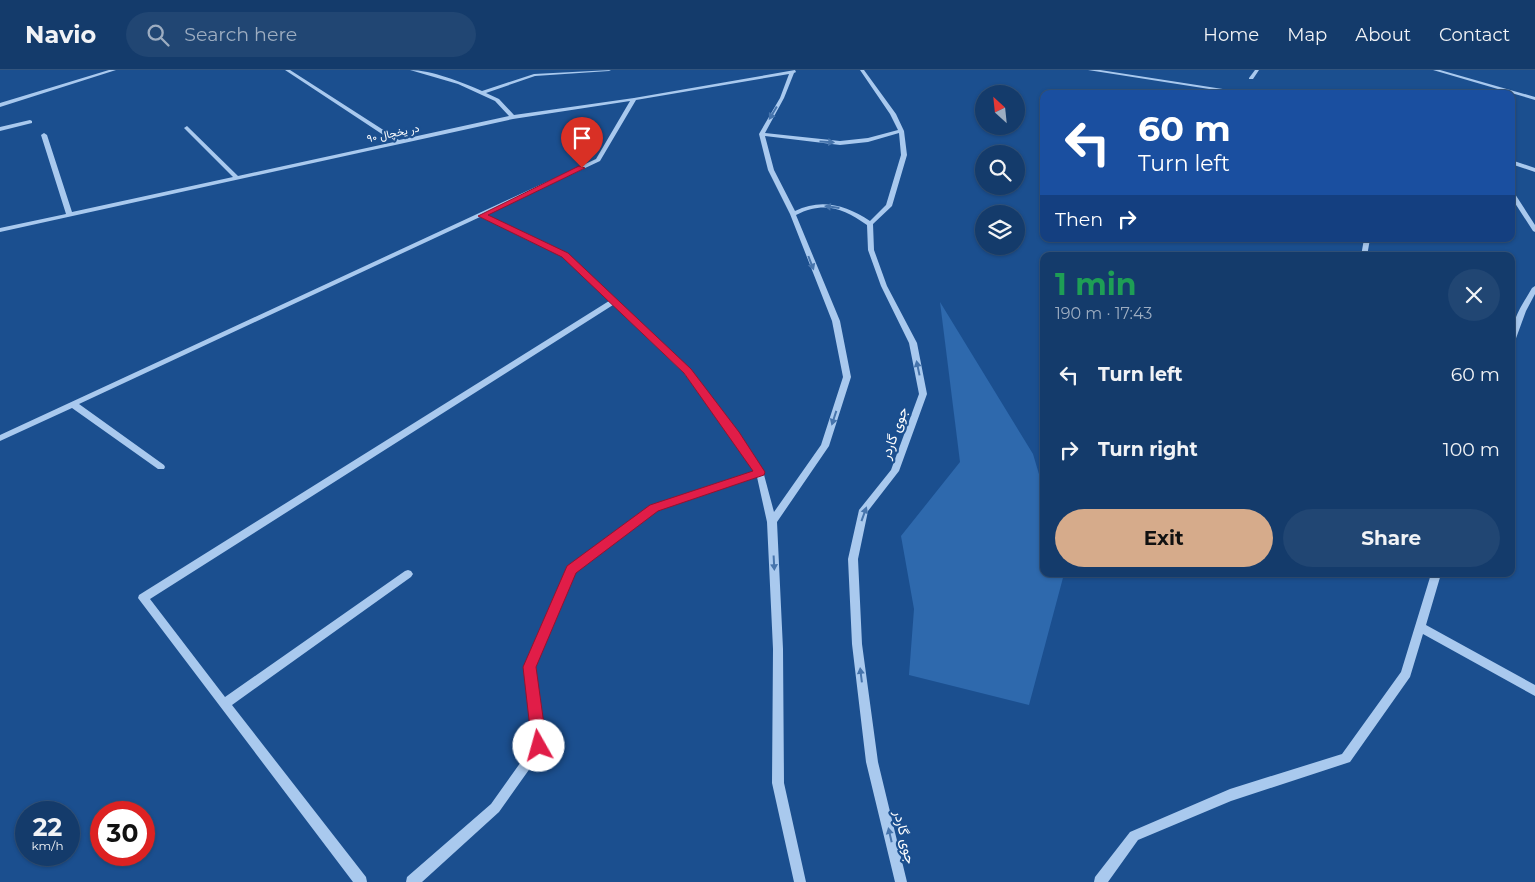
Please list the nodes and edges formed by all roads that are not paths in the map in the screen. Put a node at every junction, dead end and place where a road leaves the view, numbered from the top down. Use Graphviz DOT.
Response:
graph roads {
  1 [pos="114,70"];
  2 [pos="287,70"];
  3 [pos="412,70"];
  4 [pos="609,70"];
  5 [pos="862,70"];
  6 [pos="1090,70"];
  7 [pos="1257,70"];
  8 [pos="1435,70"];
  9 [pos="793,71"];
  10 [pos="1252,78"];
  11 [pos="1226,90"];
  12 [pos="1502,90"];
  13 [pos="481,93"];
  14 [pos="1515,94"];
  15 [pos="634,99"];
  16 [pos="1535,100"];
  17 [pos="0,105"];
  18 [pos="513,117"];
  19 [pos="30,122"];
  20 [pos="187,128"];
  21 [pos="0,129"];
  22 [pos="901,131"];
  23 [pos="762,134"];
  24 [pos="44,135"];
  25 [pos="398,142"];
  26 [pos="1515,163"];
  27 [pos="1535,170"];
  28 [pos="237,178"];
  29 [pos="1515,199"];
  30 [pos="793,214"];
  31 [pos="70,215"];
  32 [pos="482,216"];
  33 [pos="870,224"];
  34 [pos="0,230"];
  35 [pos="1535,230"];
  36 [pos="1535,288"];
  37 [pos="614,301"];
  38 [pos="1532,301"];
  39 [pos="1515,333"];
  40 [pos="73,404"];
  41 [pos="0,438"];
  42 [pos="161,467"];
  43 [pos="760,472"];
  44 [pos="772,522"];
  45 [pos="408,574"];
  46 [pos="1435,577"];
  47 [pos="1420,627"];
  48 [pos="1535,691"];
  49 [pos="224,704"];
  50 [pos="361,882"];
  51 [pos="412,882"];
  52 [pos="800,882"];
  53 [pos="901,882"];
  54 [pos="1100,882"];
  1 -- 17 [label="street"];
  2 -- 25 [label="street"];
  3 -- 13 [label="street"];
  4 -- 13 [label="street"];
  5 -- 22 [label="street"];
  6 -- 11 [label="street"];
  7 -- 10 [label="street"];
  8 -- 12 [label="street"];
  9 -- 15 [label="street, در یخچال ۹۰"];
  9 -- 23 [label="street, one-way"];
  13 -- 18 [label="street"];
  14 -- 16 [label="street"];
  15 -- 18 [label="street, در یخچال ۹۰"];
  15 -- 32 [label="street"];
  18 -- 25 [label="street, در یخچال ۹۰"];
  19 -- 21 [label="street"];
  20 -- 28 [label="street"];
  23 -- 22 [label="street, one-way"];
  22 -- 33 [label="street"];
  23 -- 30 [label="street"];
  24 -- 31 [label="street"];
  25 -- 28 [label="street, در یخچال ۹۰"];
  26 -- 27 [label="street"];
  28 -- 31 [label="street, در یخچال ۹۰"];
  29 -- 35 [label="street"];
  33 -- 30 [label="street, one-way"];
  30 -- 44 [label="street, one-way"];
  31 -- 34 [label="street, در یخچال ۹۰"];
  32 -- 37 [label="street"];
  32 -- 40 [label="street"];
  53 -- 33 [label="street, جوی گاردر, one-way"];
  36 -- 38 [label="street"];
  37 -- 43 [label="street"];
  37 -- 49 [label="street"];
  38 -- 39 [label="street"];
  40 -- 41 [label="street"];
  40 -- 42 [label="street"];
  43 -- 44 [label="street"];
  43 -- 51 [label="street"];
  44 -- 52 [label="street, one-way"];
  45 -- 49 [label="street"];
  46 -- 47 [label="street"];
  47 -- 48 [label="street"];
  47 -- 54 [label="street"];
  49 -- 50 [label="street"];
}
